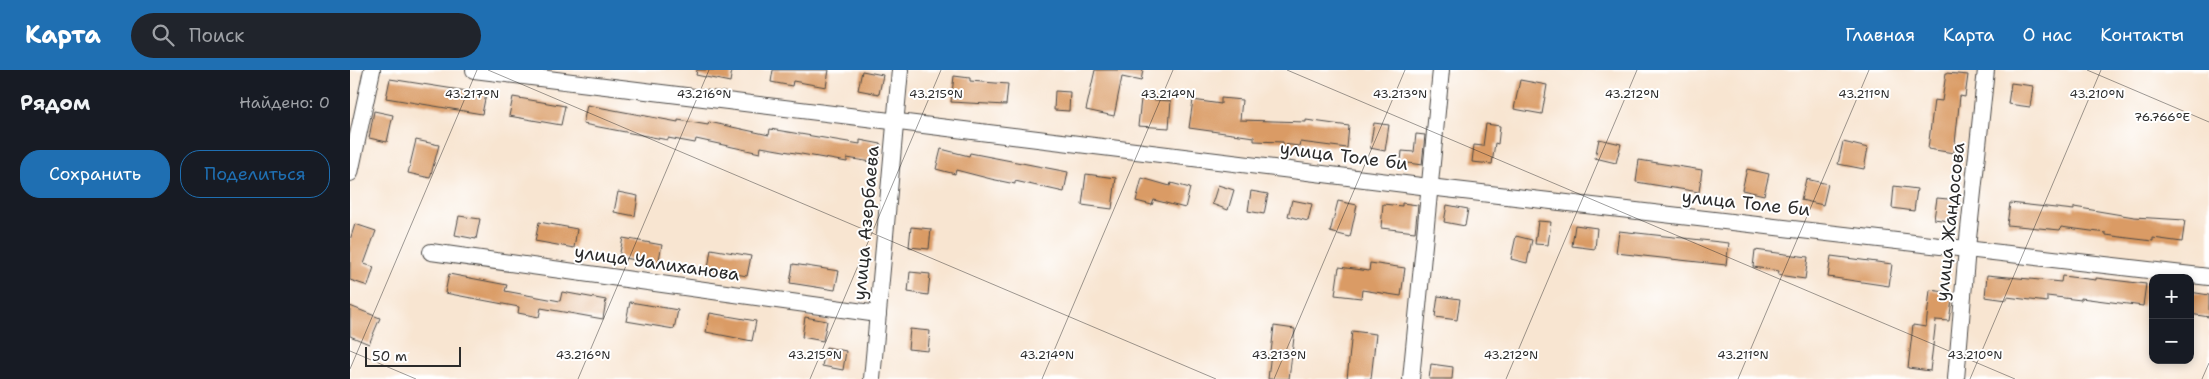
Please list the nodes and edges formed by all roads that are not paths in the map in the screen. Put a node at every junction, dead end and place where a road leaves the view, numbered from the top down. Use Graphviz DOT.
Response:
graph roads {
  1 [pos="372,70"];
  2 [pos="474,70"];
  3 [pos="900,70"];
  4 [pos="1441,70"];
  5 [pos="1986,70"];
  6 [pos="895,121"];
  7 [pos="350,173"];
  8 [pos="1430,187"];
  9 [pos="1967,248"];
  10 [pos="430,252"];
  11 [pos="2209,277"];
  12 [pos="878,314"];
  13 [pos="872,379"];
  14 [pos="1411,379"];
  15 [pos="1956,379"];
  1 -- 7 [label="street"];
  2 -- 6 [label="street, улица Толе би"];
  3 -- 6 [label="street, улица Азербаева"];
  4 -- 8 [label="street"];
  5 -- 9 [label="street, улица Жандосова"];
  6 -- 8 [label="street, улица Толе би"];
  6 -- 12 [label="street, улица Азербаева"];
  8 -- 9 [label="street, улица Толе би"];
  8 -- 14 [label="street"];
  9 -- 11 [label="street, улица Толе би"];
  9 -- 15 [label="street, улица Жандосова"];
  10 -- 12 [label="street, улица Уалиханова"];
  12 -- 13 [label="street, улица Азербаева"];
}
